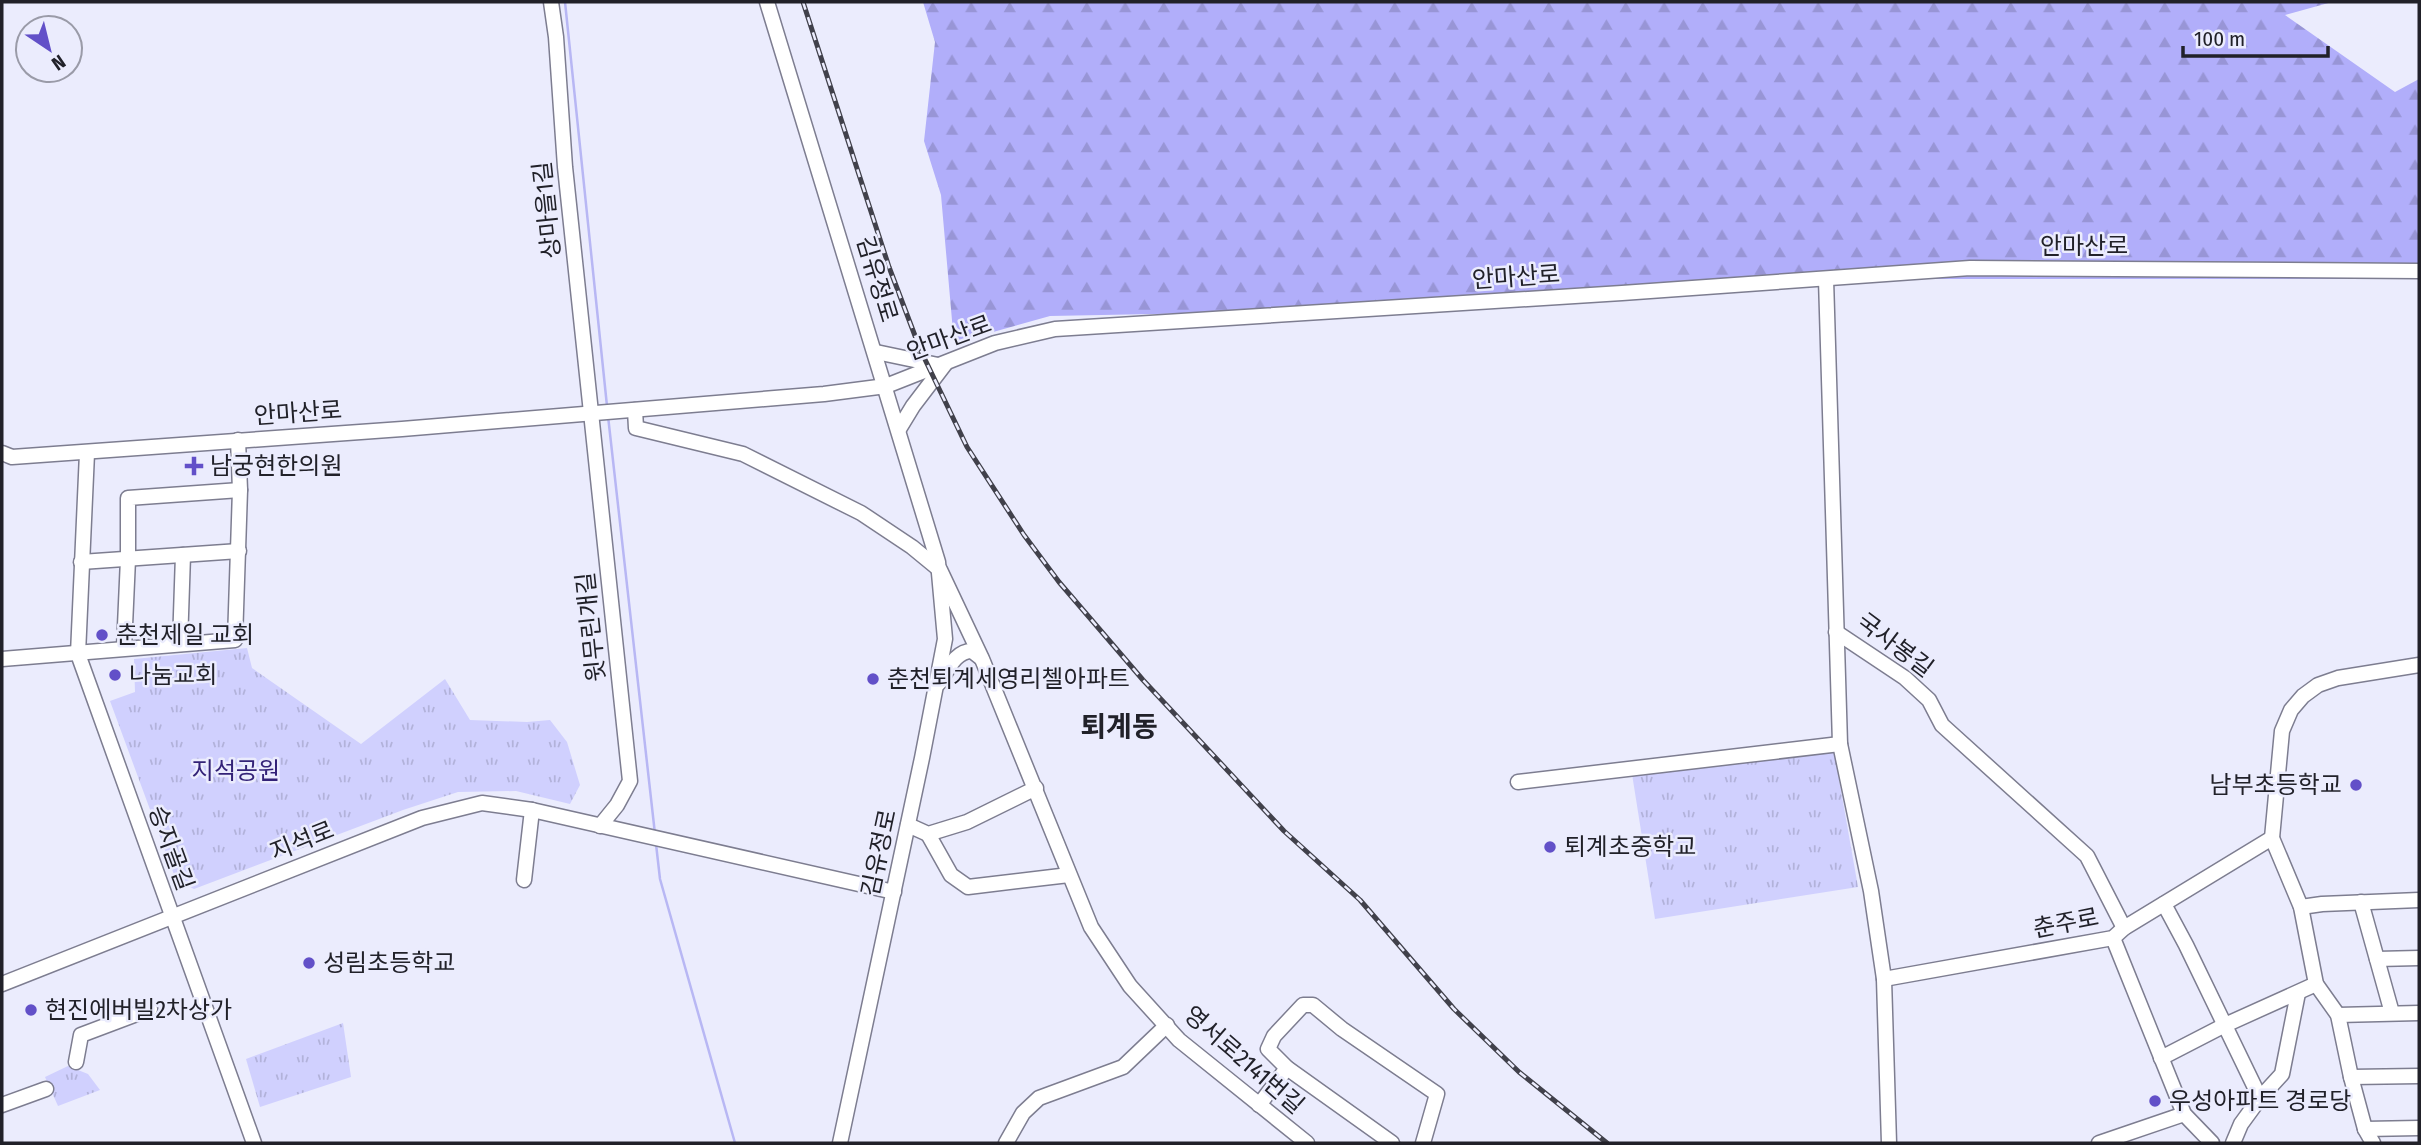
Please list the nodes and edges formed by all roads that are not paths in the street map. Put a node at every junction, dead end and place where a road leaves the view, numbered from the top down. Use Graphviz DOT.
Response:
graph roads {
  1 [pos="551,2"];
  2 [pos="768,2"];
  3 [pos="2419,271"];
  4 [pos="1826,279"];
  5 [pos="876,352"];
  6 [pos="943,364"];
  7 [pos="886,386"];
  8 [pos="631,410"];
  9 [pos="595,413"];
  10 [pos="899,429"];
  11 [pos="239,440"];
  12 [pos="2,453"];
  13 [pos="87,453"];
  14 [pos="240,490"];
  15 [pos="239,551"];
  16 [pos="183,555"];
  17 [pos="128,559"];
  18 [pos="81,562"];
  19 [pos="940,570"];
  20 [pos="1836,632"];
  21 [pos="180,644"];
  22 [pos="124,648"];
  23 [pos="78,654"];
  24 [pos="2,659"];
  25 [pos="982,659"];
  26 [pos="2419,665"];
  27 [pos="936,687"];
  28 [pos="1840,744"];
  29 [pos="1518,782"];
  30 [pos="1036,788"];
  31 [pos="532,810"];
  32 [pos="908,825"];
  33 [pos="600,827"];
  34 [pos="928,834"];
  35 [pos="2272,838"];
  36 [pos="1069,875"];
  37 [pos="524,880"];
  38 [pos="894,892"];
  39 [pos="2419,900"];
  40 [pos="2361,902"];
  41 [pos="2164,904"];
  42 [pos="2301,907"];
  43 [pos="171,917"];
  44 [pos="2119,933"];
  45 [pos="2419,958"];
  46 [pos="2377,959"];
  47 [pos="1884,979"];
  48 [pos="2,984"];
  49 [pos="2316,984"];
  50 [pos="2298,993"];
  51 [pos="150,1009"];
  52 [pos="2392,1013"];
  53 [pos="2419,1013"];
  54 [pos="2338,1015"];
  55 [pos="1167,1025"];
  56 [pos="2225,1025"];
  57 [pos="2161,1058"];
  58 [pos="76,1062"];
  59 [pos="1287,1068"];
  60 [pos="2419,1076"];
  61 [pos="2351,1077"];
  62 [pos="46,1089"];
  63 [pos="2260,1098"];
  64 [pos="2,1105"];
  65 [pos="1259,1105"];
  66 [pos="2184,1114"];
  67 [pos="2419,1128"];
  68 [pos="2369,1138"];
  69 [pos="254,1143"];
  70 [pos="840,1143"];
  71 [pos="1006,1143"];
  72 [pos="1307,1143"];
  73 [pos="1392,1143"];
  74 [pos="1423,1143"];
  75 [pos="1889,1143"];
  76 [pos="2099,1143"];
  77 [pos="2212,1143"];
  78 [pos="2233,1143"];
  1 -- 9 [label="street, 상마을1길"];
  2 -- 5 [label="street, 김유정로"];
  3 -- 4 [label="street, 안마산로"];
  4 -- 6 [label="street, 안마산로"];
  4 -- 20 [label="street, 국사봉길"];
  5 -- 6 [label="street"];
  5 -- 7 [label="street, 김유정로"];
  6 -- 7 [label="street, 안마산로"];
  6 -- 10 [label="street"];
  7 -- 8 [label="street, 안마산로"];
  7 -- 10 [label="street, 김유정로"];
  8 -- 9 [label="street, 안마산로"];
  8 -- 19 [label="street"];
  9 -- 11 [label="street, 안마산로"];
  9 -- 33 [label="street, 윗무린개길"];
  10 -- 19 [label="street, 김유정로"];
  11 -- 13 [label="street, 안마산로"];
  11 -- 14 [label="street"];
  12 -- 13 [label="street, 안마산로"];
  13 -- 18 [label="street, 승지골길"];
  14 -- 15 [label="street"];
  14 -- 17 [label="street"];
  15 -- 16 [label="street"];
  15 -- 21 [label="street"];
  16 -- 17 [label="street"];
  16 -- 21 [label="street"];
  17 -- 18 [label="street"];
  17 -- 22 [label="street"];
  18 -- 23 [label="street, 승지골길"];
  19 -- 25 [label="street, 영서로2141번길"];
  19 -- 27 [label="street, 김유정로"];
  20 -- 28 [label="street"];
  20 -- 44 [label="street, 국사봉길"];
  21 -- 22 [label="street"];
  22 -- 23 [label="street"];
  23 -- 24 [label="street"];
  23 -- 43 [label="street, 승지골길"];
  25 -- 27 [label="street"];
  25 -- 30 [label="street, 영서로2141번길"];
  26 -- 35 [label="street"];
  27 -- 32 [label="street, 김유정로"];
  28 -- 29 [label="street"];
  28 -- 47 [label="street"];
  30 -- 34 [label="street"];
  30 -- 36 [label="street, 영서로2141번길"];
  31 -- 33 [label="street, 지석로"];
  31 -- 37 [label="street"];
  31 -- 43 [label="street, 지석로"];
  32 -- 34 [label="street"];
  32 -- 38 [label="street, 김유정로"];
  33 -- 38 [label="street, 지석로"];
  34 -- 36 [label="street"];
  35 -- 41 [label="street, 춘주로"];
  35 -- 42 [label="street"];
  36 -- 55 [label="street, 영서로2141번길"];
  38 -- 70 [label="street, 김유정로"];
  39 -- 40 [label="street"];
  40 -- 42 [label="street"];
  40 -- 46 [label="street"];
  41 -- 44 [label="street, 춘주로"];
  41 -- 56 [label="street"];
  42 -- 49 [label="street"];
  43 -- 48 [label="street, 지석로"];
  43 -- 69 [label="street, 승지골길"];
  44 -- 47 [label="street, 춘주로"];
  44 -- 57 [label="street, 국사봉길"];
  45 -- 46 [label="street"];
  46 -- 52 [label="street"];
  47 -- 75 [label="street"];
  49 -- 50 [label="street"];
  49 -- 54 [label="street"];
  50 -- 56 [label="street"];
  50 -- 63 [label="street"];
  51 -- 58 [label="street"];
  52 -- 53 [label="street"];
  52 -- 54 [label="street"];
  54 -- 61 [label="street"];
  55 -- 65 [label="street, 영서로2141번길"];
  55 -- 71 [label="street"];
  56 -- 57 [label="street"];
  56 -- 63 [label="street"];
  57 -- 66 [label="street, 국사봉길"];
  59 -- 65 [label="street"];
  59 -- 73 [label="street"];
  59 -- 74 [label="street"];
  60 -- 61 [label="street"];
  61 -- 68 [label="street"];
  62 -- 64 [label="street"];
  63 -- 78 [label="street"];
  65 -- 72 [label="street, 영서로2141번길"];
  66 -- 76 [label="street"];
  66 -- 77 [label="street"];
  67 -- 68 [label="street"];
}
